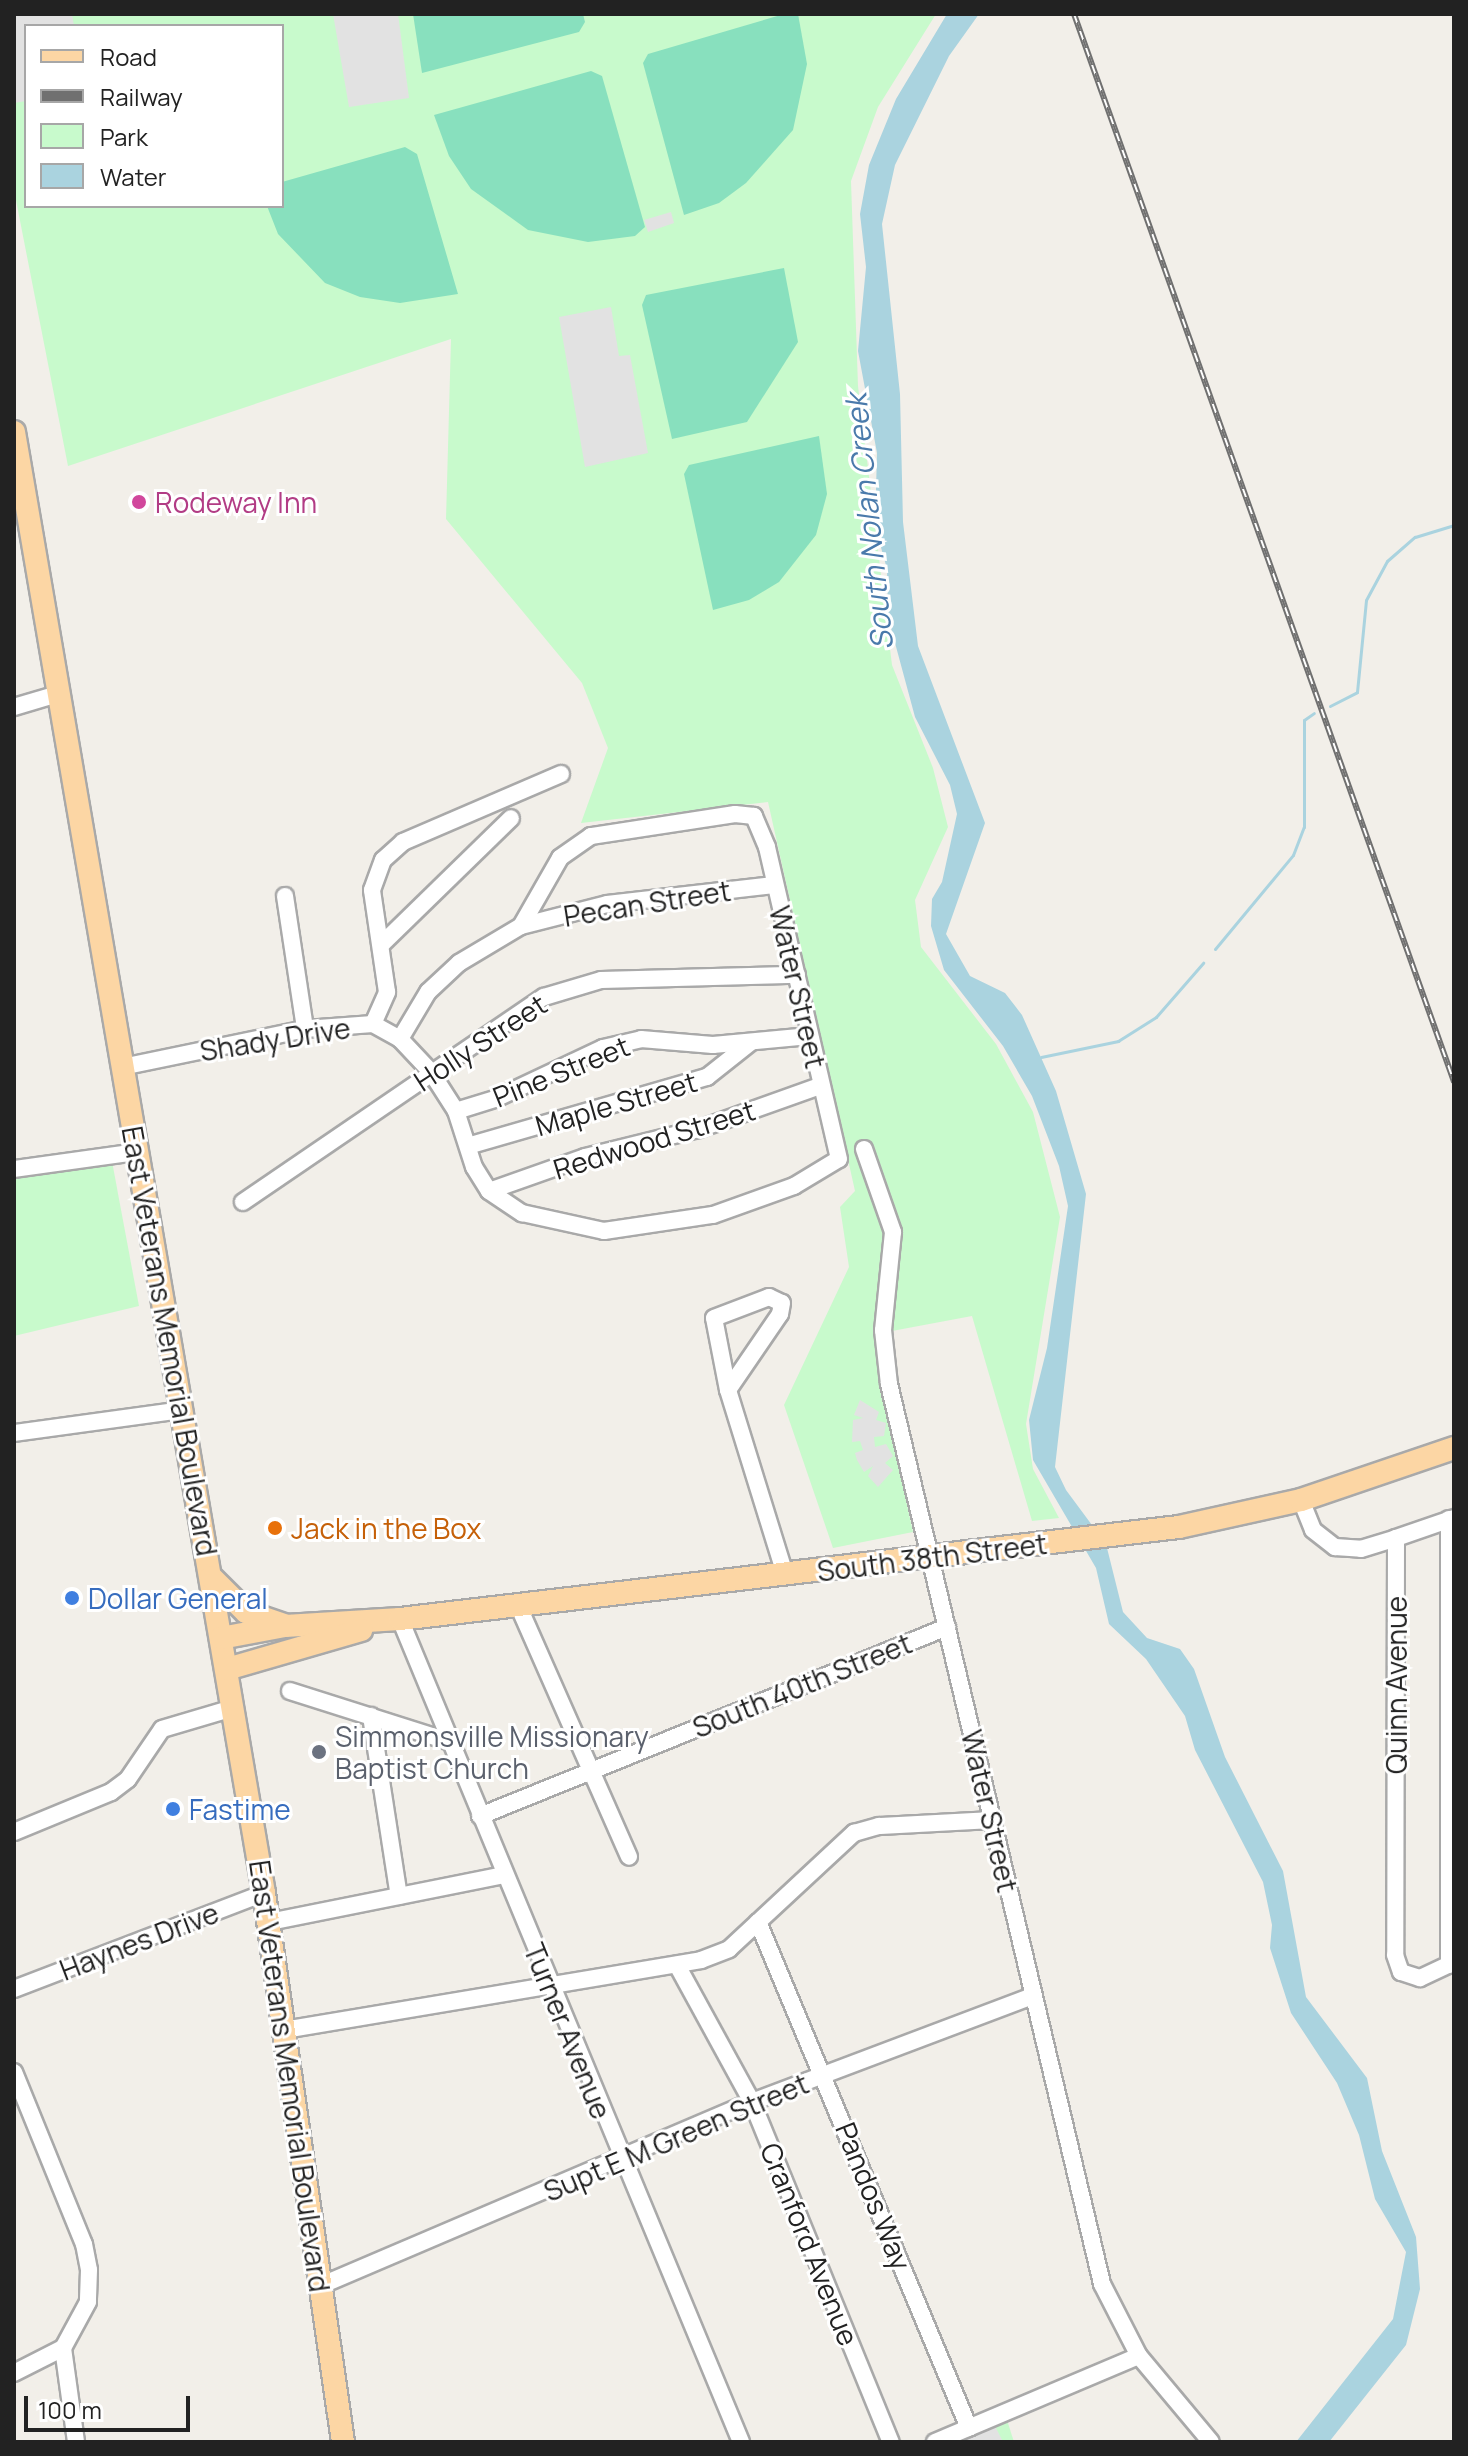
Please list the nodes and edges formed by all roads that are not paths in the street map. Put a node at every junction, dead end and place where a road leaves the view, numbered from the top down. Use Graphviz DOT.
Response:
graph roads {
  1 [pos="14,432"];
  2 [pos="58,694"];
  3 [pos="14,707"];
  4 [pos="561,774"];
  5 [pos="479,809"];
  6 [pos="511,818"];
  7 [pos="483,846"];
  8 [pos="774,885"];
  9 [pos="285,896"];
  10 [pos="521,926"];
  11 [pos="382,944"];
  12 [pos="797,975"];
  13 [pos="373,1024"];
  14 [pos="305,1029"];
  15 [pos="810,1036"];
  16 [pos="400,1039"];
  17 [pos="751,1042"];
  18 [pos="122,1067"];
  19 [pos="431,1072"];
  20 [pos="820,1086"];
  21 [pos="456,1111"];
  22 [pos="471,1145"];
  23 [pos="864,1149"];
  24 [pos="137,1152"];
  25 [pos="14,1169"];
  26 [pos="489,1191"];
  27 [pos="243,1202"];
  28 [pos="728,1390"];
  29 [pos="182,1410"];
  30 [pos="14,1433"];
  31 [pos="1454,1448"];
  32 [pos="1301,1500"];
  33 [pos="1452,1518"];
  34 [pos="1396,1538"];
  35 [pos="930,1557"];
  36 [pos="785,1574"];
  37 [pos="210,1575"];
  38 [pos="518,1605"];
  39 [pos="400,1619"];
  40 [pos="285,1626"];
  41 [pos="947,1627"];
  42 [pos="1453,1629"];
  43 [pos="221,1638"];
  44 [pos="227,1669"];
  45 [pos="290,1691"];
  46 [pos="233,1708"];
  47 [pos="371,1716"];
  48 [pos="448,1741"];
  49 [pos="591,1770"];
  50 [pos="480,1816"];
  51 [pos="994,1820"];
  52 [pos="14,1832"];
  53 [pos="629,1857"];
  54 [pos="504,1875"];
  55 [pos="264,1893"];
  56 [pos="399,1896"];
  57 [pos="269,1922"];
  58 [pos="758,1922"];
  59 [pos="1452,1964"];
  60 [pos="677,1965"];
  61 [pos="548,1982"];
  62 [pos="14,1989"];
  63 [pos="1032,1996"];
  64 [pos="284,2030"];
  65 [pos="14,2072"];
  66 [pos="824,2075"];
  67 [pos="752,2102"];
  68 [pos="620,2157"];
  69 [pos="322,2285"];
  70 [pos="63,2348"];
  71 [pos="1139,2356"];
  72 [pos="14,2373"];
  73 [pos="969,2428"];
  74 [pos="736,2441"];
  75 [pos="76,2442"];
  76 [pos="343,2442"];
  77 [pos="891,2442"];
  78 [pos="935,2442"];
  79 [pos="1211,2442"];
  1 -- 2 [label="main road, East Veterans Memorial Boulevard"];
  2 -- 3 [label="street"];
  2 -- 18 [label="main road, East Veterans Memorial Boulevard"];
  4 -- 5 [label="street"];
  5 -- 7 [label="street"];
  5 -- 11 [label="street"];
  6 -- 7 [label="street"];
  7 -- 11 [label="street"];
  8 -- 10 [label="street, Pecan Street"];
  8 -- 10 [label="street, Water Street"];
  8 -- 12 [label="street, Water Street"];
  9 -- 14 [label="street"];
  10 -- 16 [label="street"];
  11 -- 13 [label="street"];
  12 -- 15 [label="street, Water Street"];
  12 -- 19 [label="street, Holly Street"];
  13 -- 14 [label="street, Shady Drive"];
  13 -- 16 [label="street, Shady Drive"];
  14 -- 18 [label="street, Shady Drive"];
  15 -- 17 [label="street, Pine Street"];
  15 -- 20 [label="street, Water Street"];
  16 -- 19 [label="street, Shady Drive"];
  17 -- 21 [label="street, Pine Street"];
  17 -- 22 [label="street, Maple Street"];
  18 -- 24 [label="main road, East Veterans Memorial Boulevard"];
  19 -- 21 [label="street, Shady Drive"];
  19 -- 27 [label="street, Holly Street"];
  20 -- 26 [label="street, Redwood Street"];
  20 -- 26 [label="street, Water Street"];
  21 -- 22 [label="street, Shady Drive"];
  22 -- 26 [label="street, Shady Drive"];
  23 -- 35 [label="street, Water Street"];
  24 -- 25 [label="street"];
  24 -- 29 [label="main road, East Veterans Memorial Boulevard"];
  28 -- 28 [label="street"];
  28 -- 36 [label="street"];
  29 -- 30 [label="street"];
  29 -- 37 [label="main road, East Veterans Memorial Boulevard"];
  31 -- 32 [label="main road, South 38th Street"];
  32 -- 34 [label="street"];
  32 -- 35 [label="main road, South 38th Street"];
  33 -- 34 [label="street"];
  33 -- 42 [label="street"];
  34 -- 59 [label="street, Quinn Avenue"];
  35 -- 36 [label="main road, South 38th Street"];
  35 -- 41 [label="street, Water Street"];
  36 -- 38 [label="main road, South 38th Street"];
  37 -- 40 [label="main road"];
  37 -- 43 [label="main road, East Veterans Memorial Boulevard"];
  38 -- 39 [label="main road, South 38th Street"];
  38 -- 49 [label="street"];
  39 -- 40 [label="main road, South 38th Street"];
  39 -- 44 [label="main road, South 38th Street"];
  39 -- 48 [label="street, Turner Avenue"];
  40 -- 43 [label="main road, South 38th Street"];
  41 -- 49 [label="street, South 40th Street"];
  41 -- 51 [label="street, Water Street"];
  42 -- 59 [label="street"];
  43 -- 44 [label="main road, East Veterans Memorial Boulevard"];
  44 -- 46 [label="main road, East Veterans Memorial Boulevard"];
  45 -- 47 [label="street"];
  46 -- 52 [label="street"];
  46 -- 55 [label="main road, East Veterans Memorial Boulevard"];
  47 -- 48 [label="street"];
  47 -- 56 [label="street"];
  48 -- 50 [label="street, Turner Avenue"];
  49 -- 50 [label="street, South 40th Street"];
  49 -- 53 [label="street"];
  50 -- 54 [label="street, Turner Avenue"];
  51 -- 58 [label="street"];
  51 -- 63 [label="street, Water Street"];
  54 -- 56 [label="street"];
  54 -- 61 [label="street, Turner Avenue"];
  55 -- 57 [label="main road, East Veterans Memorial Boulevard"];
  55 -- 62 [label="street, Haynes Drive"];
  56 -- 57 [label="street"];
  57 -- 64 [label="main road, East Veterans Memorial Boulevard"];
  58 -- 60 [label="street"];
  58 -- 66 [label="street, Pandos Way"];
  60 -- 61 [label="street"];
  60 -- 67 [label="street, Cranford Avenue"];
  61 -- 64 [label="street"];
  61 -- 68 [label="street, Turner Avenue"];
  63 -- 66 [label="street, Supt E M Green Street"];
  63 -- 71 [label="street, Water Street"];
  64 -- 69 [label="main road, East Veterans Memorial Boulevard"];
  65 -- 70 [label="street"];
  66 -- 67 [label="street, Supt E M Green Street"];
  66 -- 73 [label="street, Pandos Way"];
  67 -- 68 [label="street, Supt E M Green Street"];
  67 -- 77 [label="street, Cranford Avenue"];
  68 -- 69 [label="street, Supt E M Green Street"];
  68 -- 74 [label="street, Turner Avenue"];
  69 -- 76 [label="main road, East Veterans Memorial Boulevard"];
  70 -- 72 [label="street"];
  70 -- 75 [label="street"];
  71 -- 73 [label="street"];
  71 -- 79 [label="street, Water Street"];
  73 -- 78 [label="street"];
}
